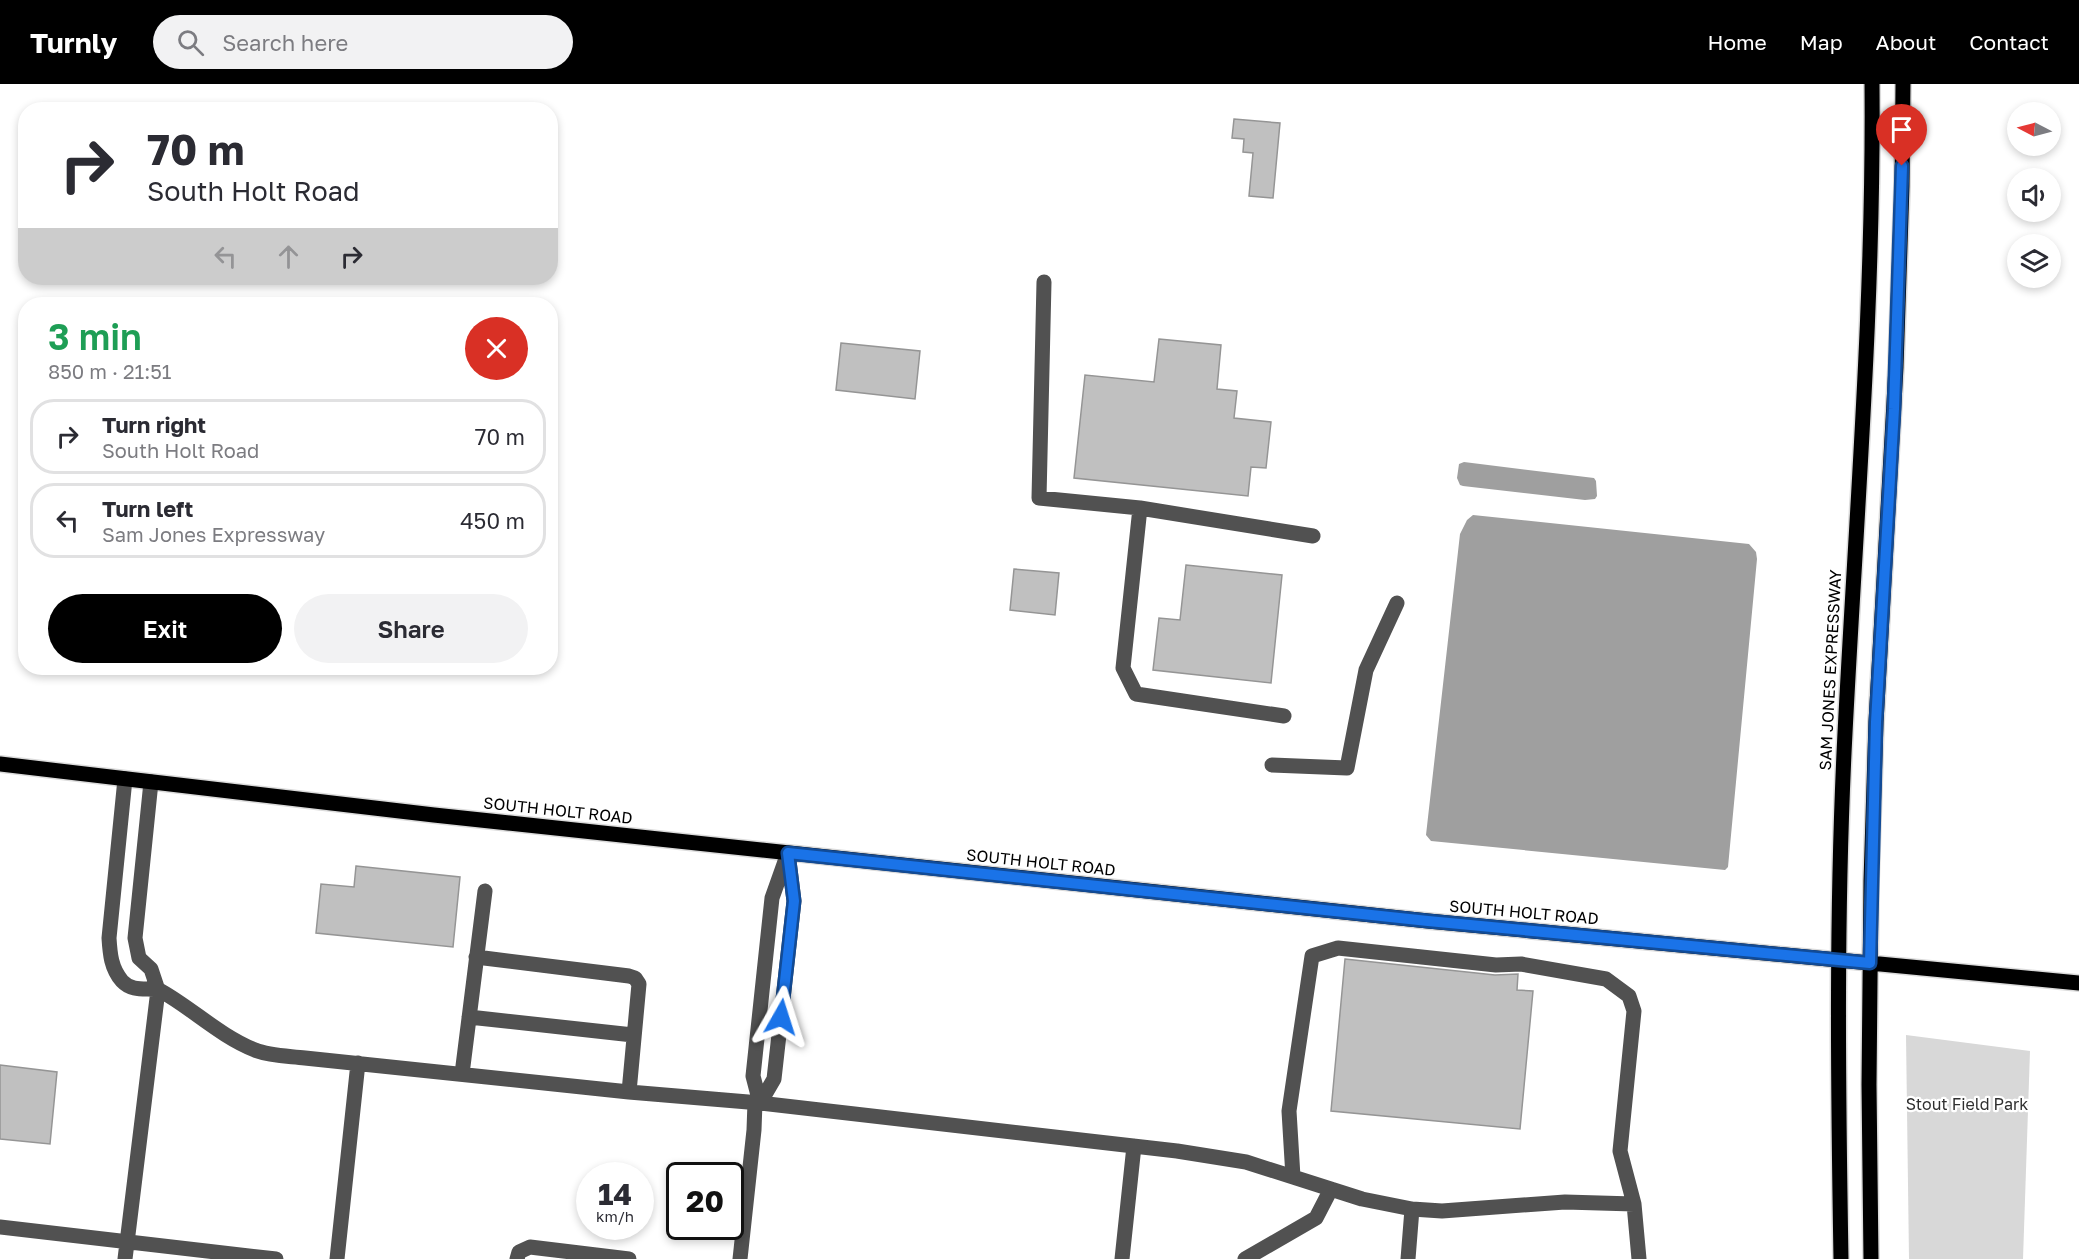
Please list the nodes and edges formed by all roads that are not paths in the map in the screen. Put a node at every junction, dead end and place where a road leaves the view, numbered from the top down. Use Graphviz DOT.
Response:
graph roads {
  1 [pos="1872,84"];
  2 [pos="1903,84"];
  3 [pos="1044,282"];
  4 [pos="1140,508"];
  5 [pos="1313,536"];
  6 [pos="1397,603"];
  7 [pos="1284,716"];
  8 [pos="0,764"];
  9 [pos="1272,765"];
  10 [pos="125,779"];
  11 [pos="151,782"];
  12 [pos="788,853"];
  13 [pos="484,891"];
  14 [pos="477,957"];
  15 [pos="1839,960"];
  16 [pos="1870,963"];
  17 [pos="2079,983"];
  18 [pos="158,990"];
  19 [pos="469,1017"];
  20 [pos="633,1035"];
  21 [pos="358,1063"];
  22 [pos="462,1074"];
  23 [pos="628,1092"];
  24 [pos="758,1102"];
  25 [pos="1134,1146"];
  26 [pos="1293,1177"];
  27 [pos="1331,1189"];
  28 [pos="1634,1204"];
  29 [pos="1412,1209"];
  30 [pos="0,1227"];
  31 [pos="127,1241"];
  32 [pos="125,1259"];
  33 [pos="276,1259"];
  34 [pos="337,1259"];
  35 [pos="517,1259"];
  36 [pos="629,1259"];
  37 [pos="740,1259"];
  38 [pos="1122,1259"];
  39 [pos="1245,1259"];
  40 [pos="1407,1259"];
  41 [pos="1639,1259"];
  42 [pos="1841,1259"];
  43 [pos="1871,1259"];
  1 -- 15 [label="main road, SAM JONES EXPRESSWAY"];
  2 -- 16 [label="main road"];
  3 -- 4 [label="lane"];
  4 -- 5 [label="lane"];
  4 -- 7 [label="lane"];
  6 -- 9 [label="lane"];
  8 -- 10 [label="main road, SOUTH HOLT ROAD"];
  10 -- 11 [label="main road, SOUTH HOLT ROAD"];
  10 -- 18 [label="lane"];
  11 -- 12 [label="main road, SOUTH HOLT ROAD"];
  11 -- 18 [label="lane"];
  12 -- 15 [label="main road, SOUTH HOLT ROAD"];
  12 -- 24 [label="lane"];
  12 -- 24 [label="lane"];
  13 -- 14 [label="lane"];
  14 -- 19 [label="lane"];
  14 -- 20 [label="lane"];
  15 -- 16 [label="main road, SOUTH HOLT ROAD"];
  15 -- 42 [label="main road, SAM JONES EXPRESSWAY"];
  16 -- 17 [label="main road, SOUTH HOLT ROAD"];
  16 -- 43 [label="main road"];
  18 -- 21 [label="lane"];
  18 -- 31 [label="lane"];
  19 -- 20 [label="lane"];
  19 -- 22 [label="lane"];
  20 -- 23 [label="lane"];
  21 -- 22 [label="lane"];
  21 -- 34 [label="lane"];
  22 -- 23 [label="lane"];
  23 -- 24 [label="lane"];
  24 -- 25 [label="lane"];
  24 -- 37 [label="lane"];
  25 -- 26 [label="lane"];
  25 -- 38 [label="lane"];
  26 -- 27 [label="lane"];
  26 -- 28 [label="lane"];
  27 -- 29 [label="lane"];
  27 -- 39 [label="lane"];
  28 -- 29 [label="lane"];
  28 -- 41 [label="lane"];
  29 -- 40 [label="lane"];
  30 -- 31 [label="lane"];
  31 -- 32 [label="lane"];
  31 -- 33 [label="lane"];
  35 -- 36 [label="lane"];
}
